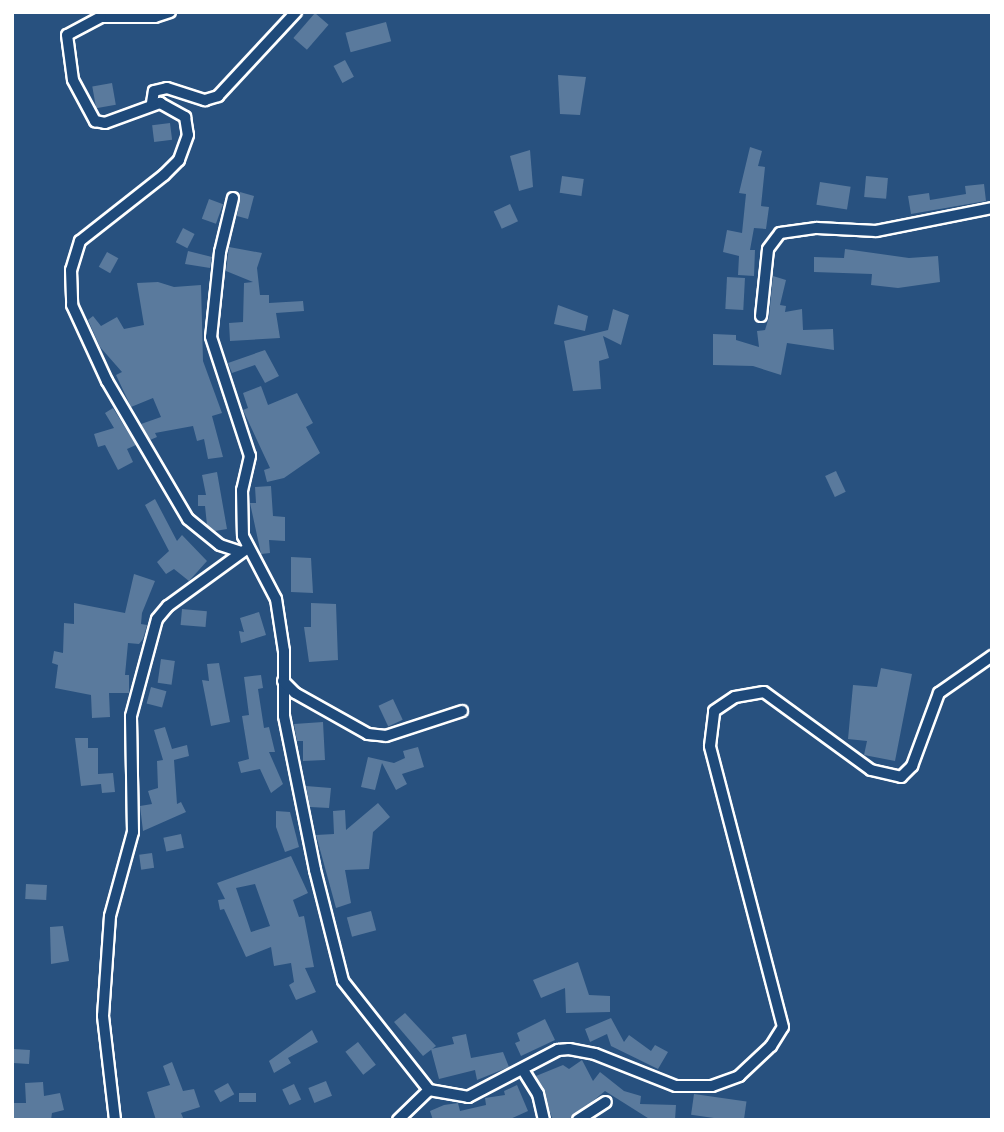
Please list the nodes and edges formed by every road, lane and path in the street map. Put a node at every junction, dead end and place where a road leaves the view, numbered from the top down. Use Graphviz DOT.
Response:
graph roads {
  1 [pos="170,12"];
  2 [pos="296,12"];
  3 [pos="152,103"];
  4 [pos="233,198"];
  5 [pos="992,208"];
  6 [pos="761,317"];
  7 [pos="243,550"];
  8 [pos="992,656"];
  9 [pos="283,681"];
  10 [pos="462,711"];
  11 [pos="523,1070"];
  12 [pos="429,1090"];
  13 [pos="606,1102"];
  14 [pos="114,1120"];
  15 [pos="398,1120"];
  16 [pos="544,1120"];
  17 [pos="578,1120"];
  1 -- 3 [label="street"];
  2 -- 3 [label="street"];
  3 -- 7 [label="street"];
  4 -- 7 [label="street"];
  5 -- 6 [label="street"];
  7 -- 9 [label="street"];
  7 -- 14 [label="street"];
  8 -- 11 [label="street"];
  9 -- 10 [label="street"];
  9 -- 12 [label="street"];
  11 -- 12 [label="street"];
  11 -- 16 [label="street"];
  12 -- 15 [label="street"];
  13 -- 17 [label="street"];
}
